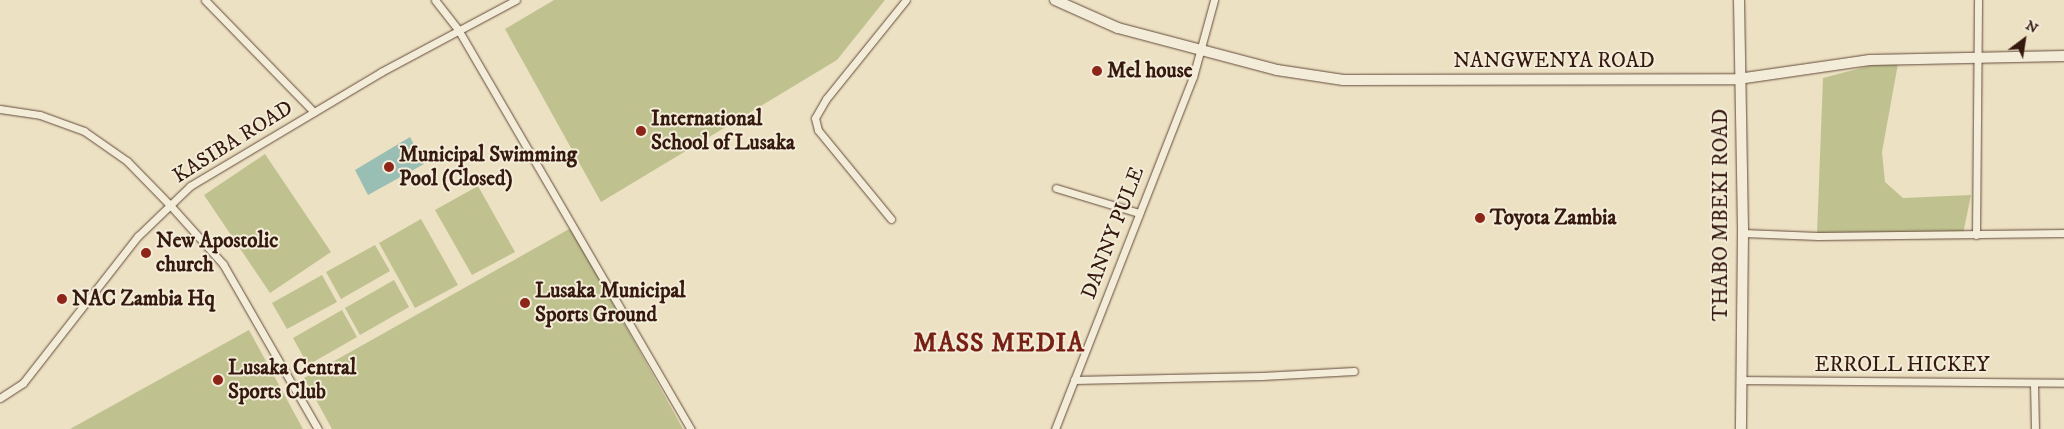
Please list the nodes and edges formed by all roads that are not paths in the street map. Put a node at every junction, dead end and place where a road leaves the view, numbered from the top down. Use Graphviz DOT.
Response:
graph roads {
  1 [pos="205,0"];
  2 [pos="435,0"];
  3 [pos="516,0"];
  4 [pos="906,0"];
  5 [pos="1055,0"];
  6 [pos="1214,0"];
  7 [pos="1739,0"];
  8 [pos="1978,0"];
  9 [pos="459,31"];
  10 [pos="1201,50"];
  11 [pos="2064,56"];
  12 [pos="1975,58"];
  13 [pos="1738,79"];
  14 [pos="0,109"];
  15 [pos="314,112"];
  16 [pos="1056,188"];
  17 [pos="169,204"];
  18 [pos="1140,213"];
  19 [pos="891,219"];
  20 [pos="1742,233"];
  21 [pos="2064,234"];
  22 [pos="1976,235"];
  23 [pos="1354,371"];
  24 [pos="1074,380"];
  25 [pos="1740,380"];
  26 [pos="2034,383"];
  27 [pos="2064,383"];
  28 [pos="0,398"];
  29 [pos="318,429"];
  30 [pos="691,429"];
  31 [pos="1055,429"];
  32 [pos="1741,429"];
  33 [pos="2035,429"];
  1 -- 15 [label="street"];
  2 -- 9 [label="street"];
  3 -- 9 [label="street, KASIBA ROAD"];
  4 -- 19 [label="street"];
  5 -- 10 [label="main road, NANGWENYA ROAD"];
  6 -- 10 [label="street, DANNY PULE"];
  7 -- 13 [label="main road, THABO MBEKI ROAD"];
  8 -- 12 [label="street"];
  9 -- 15 [label="street, KASIBA ROAD"];
  9 -- 30 [label="street"];
  10 -- 13 [label="main road, NANGWENYA ROAD"];
  10 -- 18 [label="street, DANNY PULE"];
  11 -- 12 [label="main road, NANGWENYA ROAD"];
  12 -- 13 [label="main road, NANGWENYA ROAD"];
  12 -- 22 [label="street"];
  13 -- 20 [label="main road, THABO MBEKI ROAD"];
  14 -- 17 [label="street"];
  15 -- 17 [label="street, KASIBA ROAD"];
  16 -- 18 [label="street"];
  17 -- 28 [label="street, KASIBA ROAD"];
  17 -- 29 [label="street"];
  18 -- 24 [label="street, DANNY PULE"];
  20 -- 22 [label="street"];
  20 -- 25 [label="main road, THABO MBEKI ROAD"];
  21 -- 22 [label="street"];
  23 -- 24 [label="street"];
  24 -- 31 [label="street, DANNY PULE"];
  25 -- 26 [label="street, ERROLL HICKEY"];
  25 -- 32 [label="main road, THABO MBEKI ROAD"];
  26 -- 27 [label="street, ERROLL HICKEY"];
  26 -- 33 [label="street"];
}
